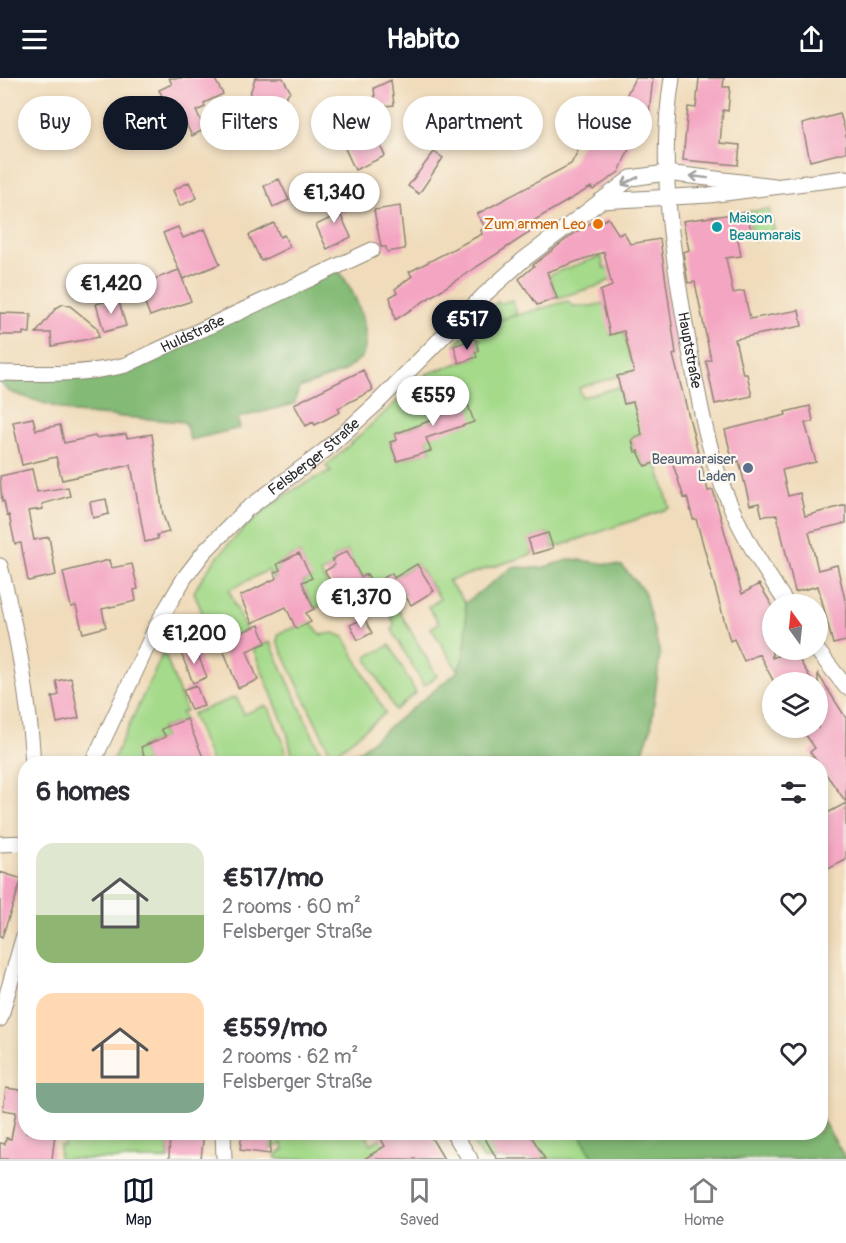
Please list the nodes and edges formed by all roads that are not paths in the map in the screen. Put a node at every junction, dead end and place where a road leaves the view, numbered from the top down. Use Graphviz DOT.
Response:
graph roads {
  1 [pos="672,78"];
  2 [pos="666,174"];
  3 [pos="846,178"];
  4 [pos="775,186"];
  5 [pos="668,197"];
  6 [pos="600,201"];
  7 [pos="372,250"];
  8 [pos="0,373"];
  9 [pos="0,566"];
  10 [pos="781,594"];
  11 [pos="825,660"];
  12 [pos="846,687"];
  13 [pos="32,756"];
  14 [pos="96,756"];
  15 [pos="18,843"];
  16 [pos="0,844"];
  17 [pos="18,965"];
  18 [pos="0,1019"];
  19 [pos="223,1140"];
  20 [pos="458,1140"];
  21 [pos="224,1159"];
  22 [pos="470,1159"];
  1 -- 2 [label="street, Hauptstraße"];
  4 -- 2 [label="street, Felsberger Straße, one-way"];
  2 -- 5 [label="street, Hauptstraße"];
  2 -- 6 [label="street, Felsberger Straße, one-way"];
  3 -- 4 [label="street"];
  4 -- 5 [label="street"];
  5 -- 6 [label="street"];
  5 -- 10 [label="street, Hauptstraße"];
  6 -- 14 [label="street, Felsberger Straße"];
  7 -- 8 [label="street, Huldstraße"];
  9 -- 13 [label="street"];
  11 -- 12 [label="street"];
  15 -- 16 [label="street"];
  17 -- 18 [label="street"];
  19 -- 21 [label="street"];
  20 -- 22 [label="street"];
}
